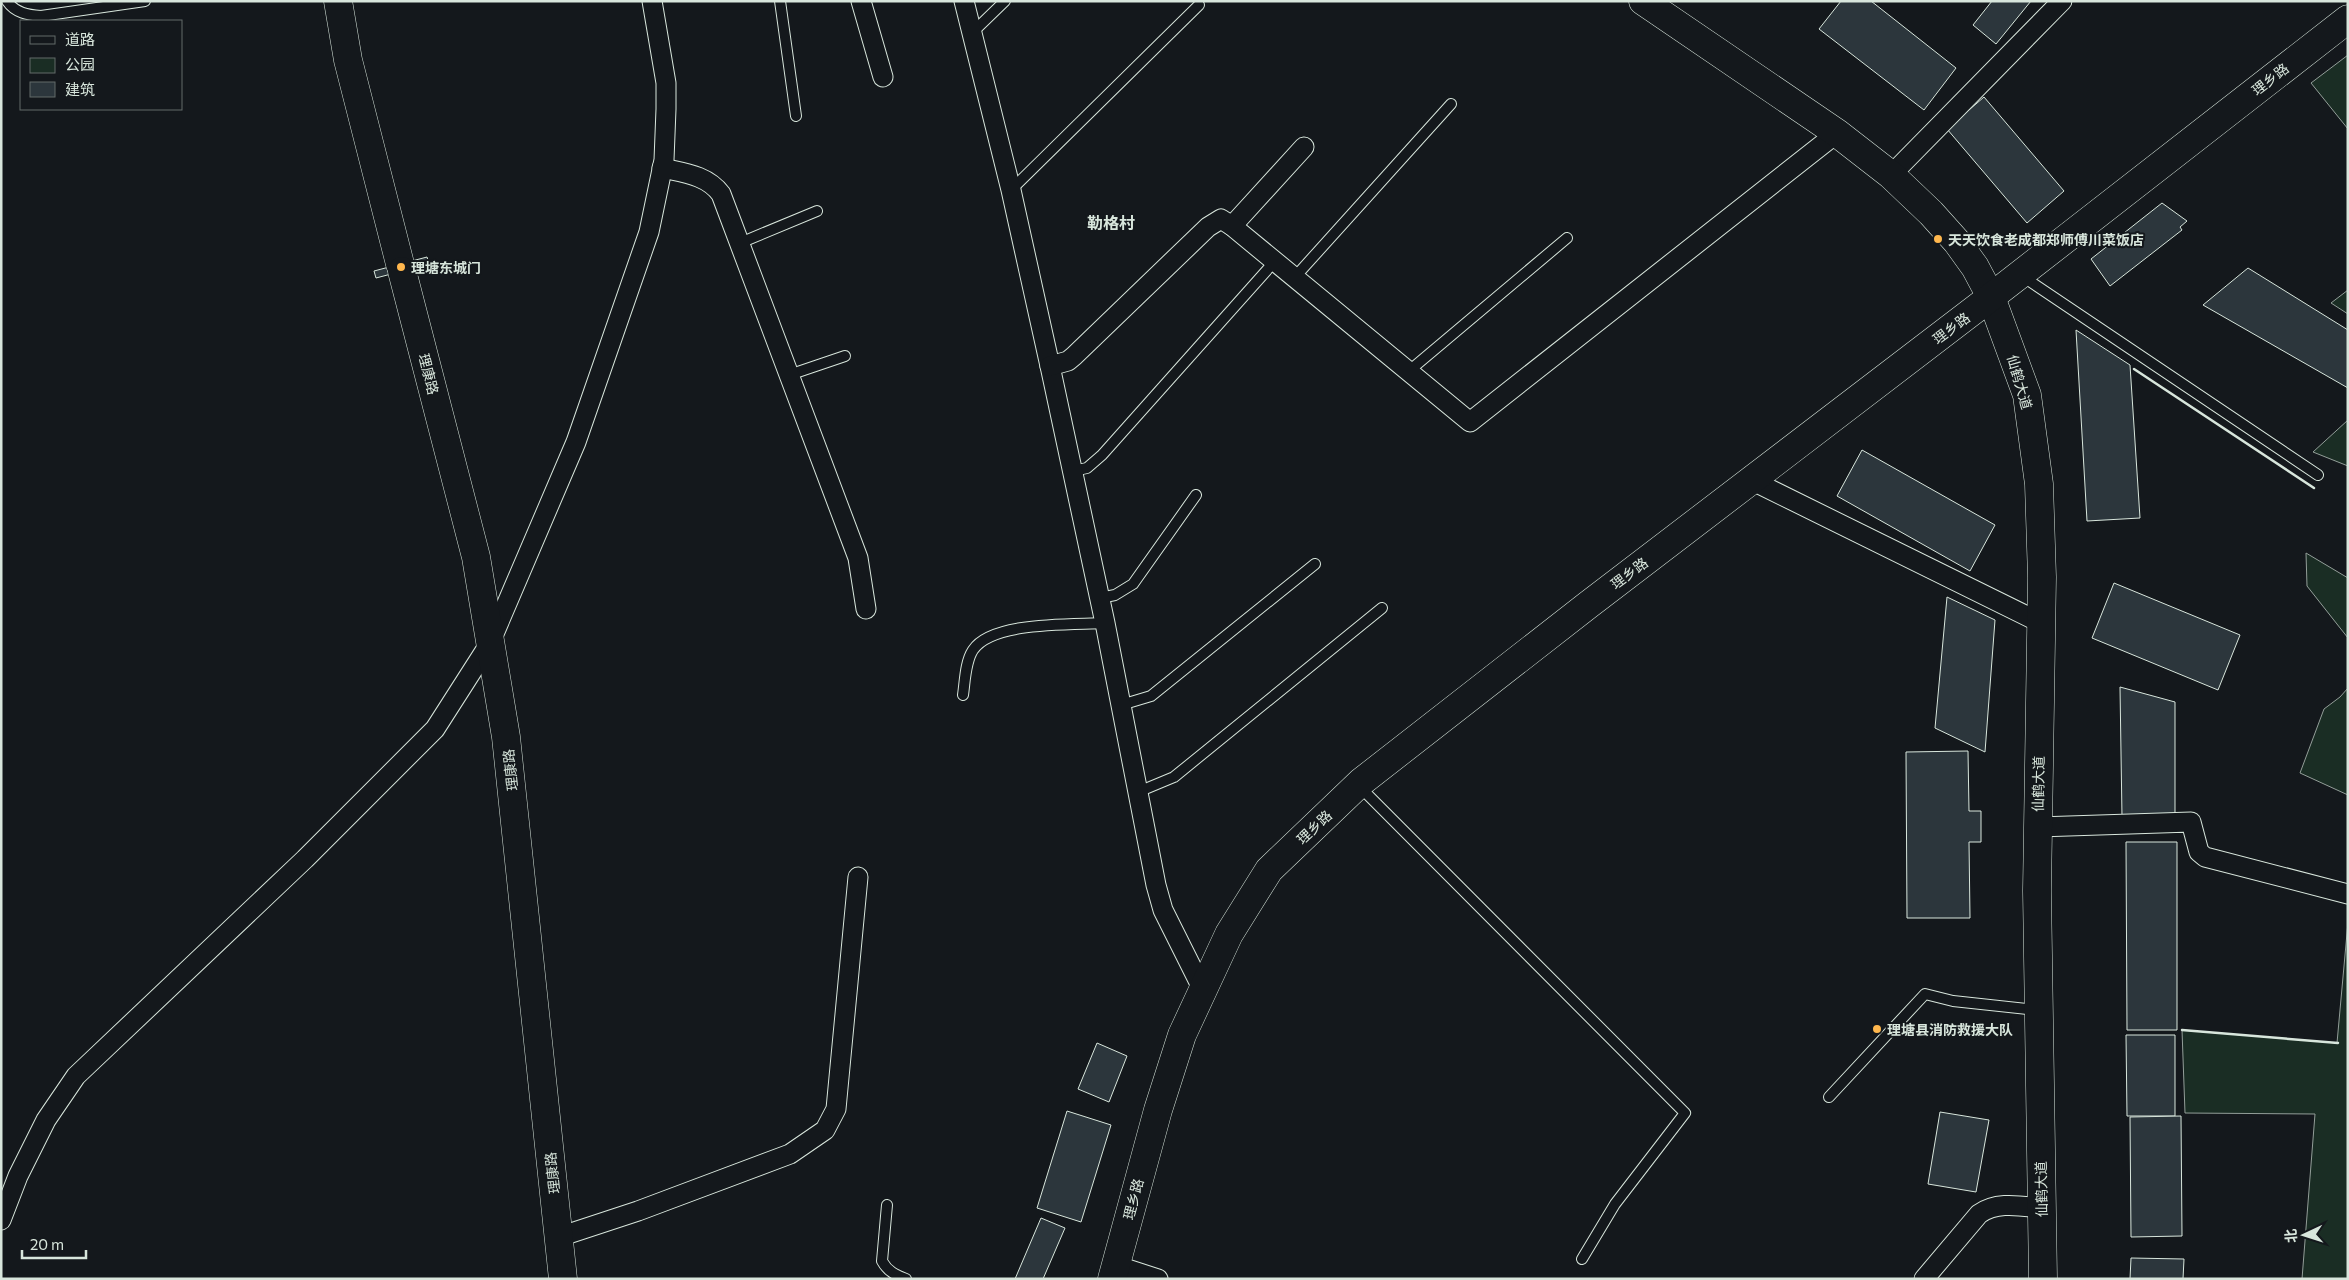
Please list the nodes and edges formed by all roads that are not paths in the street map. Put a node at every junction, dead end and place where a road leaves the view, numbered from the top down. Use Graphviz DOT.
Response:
graph roads {
  1 [pos="7,1"];
  2 [pos="145,1"];
  3 [pos="338,1"];
  4 [pos="652,1"];
  5 [pos="780,1"];
  6 [pos="861,1"];
  7 [pos="964,1"];
  8 [pos="1004,1"];
  9 [pos="1643,1"];
  10 [pos="2062,1"];
  11 [pos="1199,5"];
  12 [pos="2348,19"];
  13 [pos="973,32"];
  14 [pos="883,77"];
  15 [pos="1451,104"];
  16 [pos="796,116"];
  17 [pos="1837,133"];
  18 [pos="1304,147"];
  19 [pos="662,168"];
  20 [pos="1891,175"];
  21 [pos="1011,190"];
  22 [pos="817,211"];
  23 [pos="1232,226"];
  24 [pos="1567,238"];
  25 [pos="740,243"];
  26 [pos="1275,261"];
  27 [pos="2020,274"];
  28 [pos="1295,278"];
  29 [pos="1991,297"];
  30 [pos="845,356"];
  31 [pos="1050,366"];
  32 [pos="1408,371"];
  33 [pos="789,375"];
  34 [pos="1073,471"];
  35 [pos="2318,475"];
  36 [pos="1750,480"];
  37 [pos="1196,495"];
  38 [pos="1315,564"];
  39 [pos="1100,598"];
  40 [pos="1382,608"];
  41 [pos="866,609"];
  42 [pos="1106,623"];
  43 [pos="2041,623"];
  44 [pos="490,643"];
  45 [pos="963,695"];
  46 [pos="1121,705"];
  47 [pos="1358,785"];
  48 [pos="1138,792"];
  49 [pos="2038,827"];
  50 [pos="858,877"];
  51 [pos="2348,894"];
  52 [pos="1202,988"];
  53 [pos="2038,1010"];
  54 [pos="1829,1097"];
  55 [pos="887,1206"];
  56 [pos="2041,1208"];
  57 [pos="1,1220"];
  58 [pos="559,1237"];
  59 [pos="1582,1259"];
  60 [pos="1114,1272"];
  61 [pos="563,1279"];
  62 [pos="906,1279"];
  63 [pos="1158,1279"];
  64 [pos="1924,1279"];
  65 [pos="2043,1279"];
  1 -- 2 [label="lane"];
  3 -- 44 [label="main road, 理康路"];
  4 -- 19 [label="street"];
  5 -- 16 [label="lane"];
  6 -- 14 [label="street"];
  7 -- 13 [label="street"];
  8 -- 13 [label="lane"];
  9 -- 17 [label="main road, 仙鹤大道"];
  10 -- 20 [label="street"];
  11 -- 21 [label="lane"];
  12 -- 27 [label="main road, 理乡路"];
  13 -- 21 [label="street"];
  15 -- 28 [label="lane"];
  17 -- 20 [label="main road, 仙鹤大道"];
  17 -- 32 [label="street"];
  18 -- 23 [label="street"];
  19 -- 25 [label="street"];
  19 -- 44 [label="street"];
  20 -- 29 [label="main road, 仙鹤大道"];
  21 -- 31 [label="street"];
  22 -- 25 [label="lane"];
  23 -- 26 [label="street"];
  23 -- 31 [label="street"];
  24 -- 32 [label="lane"];
  25 -- 33 [label="street"];
  26 -- 28 [label="street"];
  26 -- 34 [label="lane"];
  27 -- 29 [label="main road, 理乡路"];
  27 -- 35 [label="lane"];
  28 -- 32 [label="street"];
  29 -- 36 [label="main road, 理乡路"];
  29 -- 43 [label="main road, 仙鹤大道"];
  30 -- 33 [label="lane"];
  31 -- 34 [label="street"];
  33 -- 41 [label="street"];
  34 -- 39 [label="street"];
  36 -- 43 [label="street"];
  36 -- 47 [label="main road, 理乡路"];
  37 -- 39 [label="lane"];
  38 -- 46 [label="lane"];
  39 -- 42 [label="street"];
  40 -- 48 [label="lane"];
  42 -- 45 [label="lane"];
  42 -- 46 [label="street"];
  43 -- 49 [label="main road, 仙鹤大道"];
  44 -- 57 [label="street"];
  44 -- 58 [label="main road, 理康路"];
  46 -- 48 [label="street"];
  47 -- 52 [label="main road, 理乡路"];
  47 -- 59 [label="lane"];
  48 -- 52 [label="street"];
  49 -- 51 [label="street"];
  49 -- 53 [label="main road, 仙鹤大道"];
  50 -- 58 [label="street"];
  52 -- 60 [label="main road, 理乡路"];
  53 -- 54 [label="lane"];
  53 -- 56 [label="main road, 仙鹤大道"];
  55 -- 62 [label="lane"];
  56 -- 64 [label="street"];
  56 -- 65 [label="main road, 仙鹤大道"];
  58 -- 61 [label="main road, 理康路"];
  60 -- 63 [label="street"];
}
